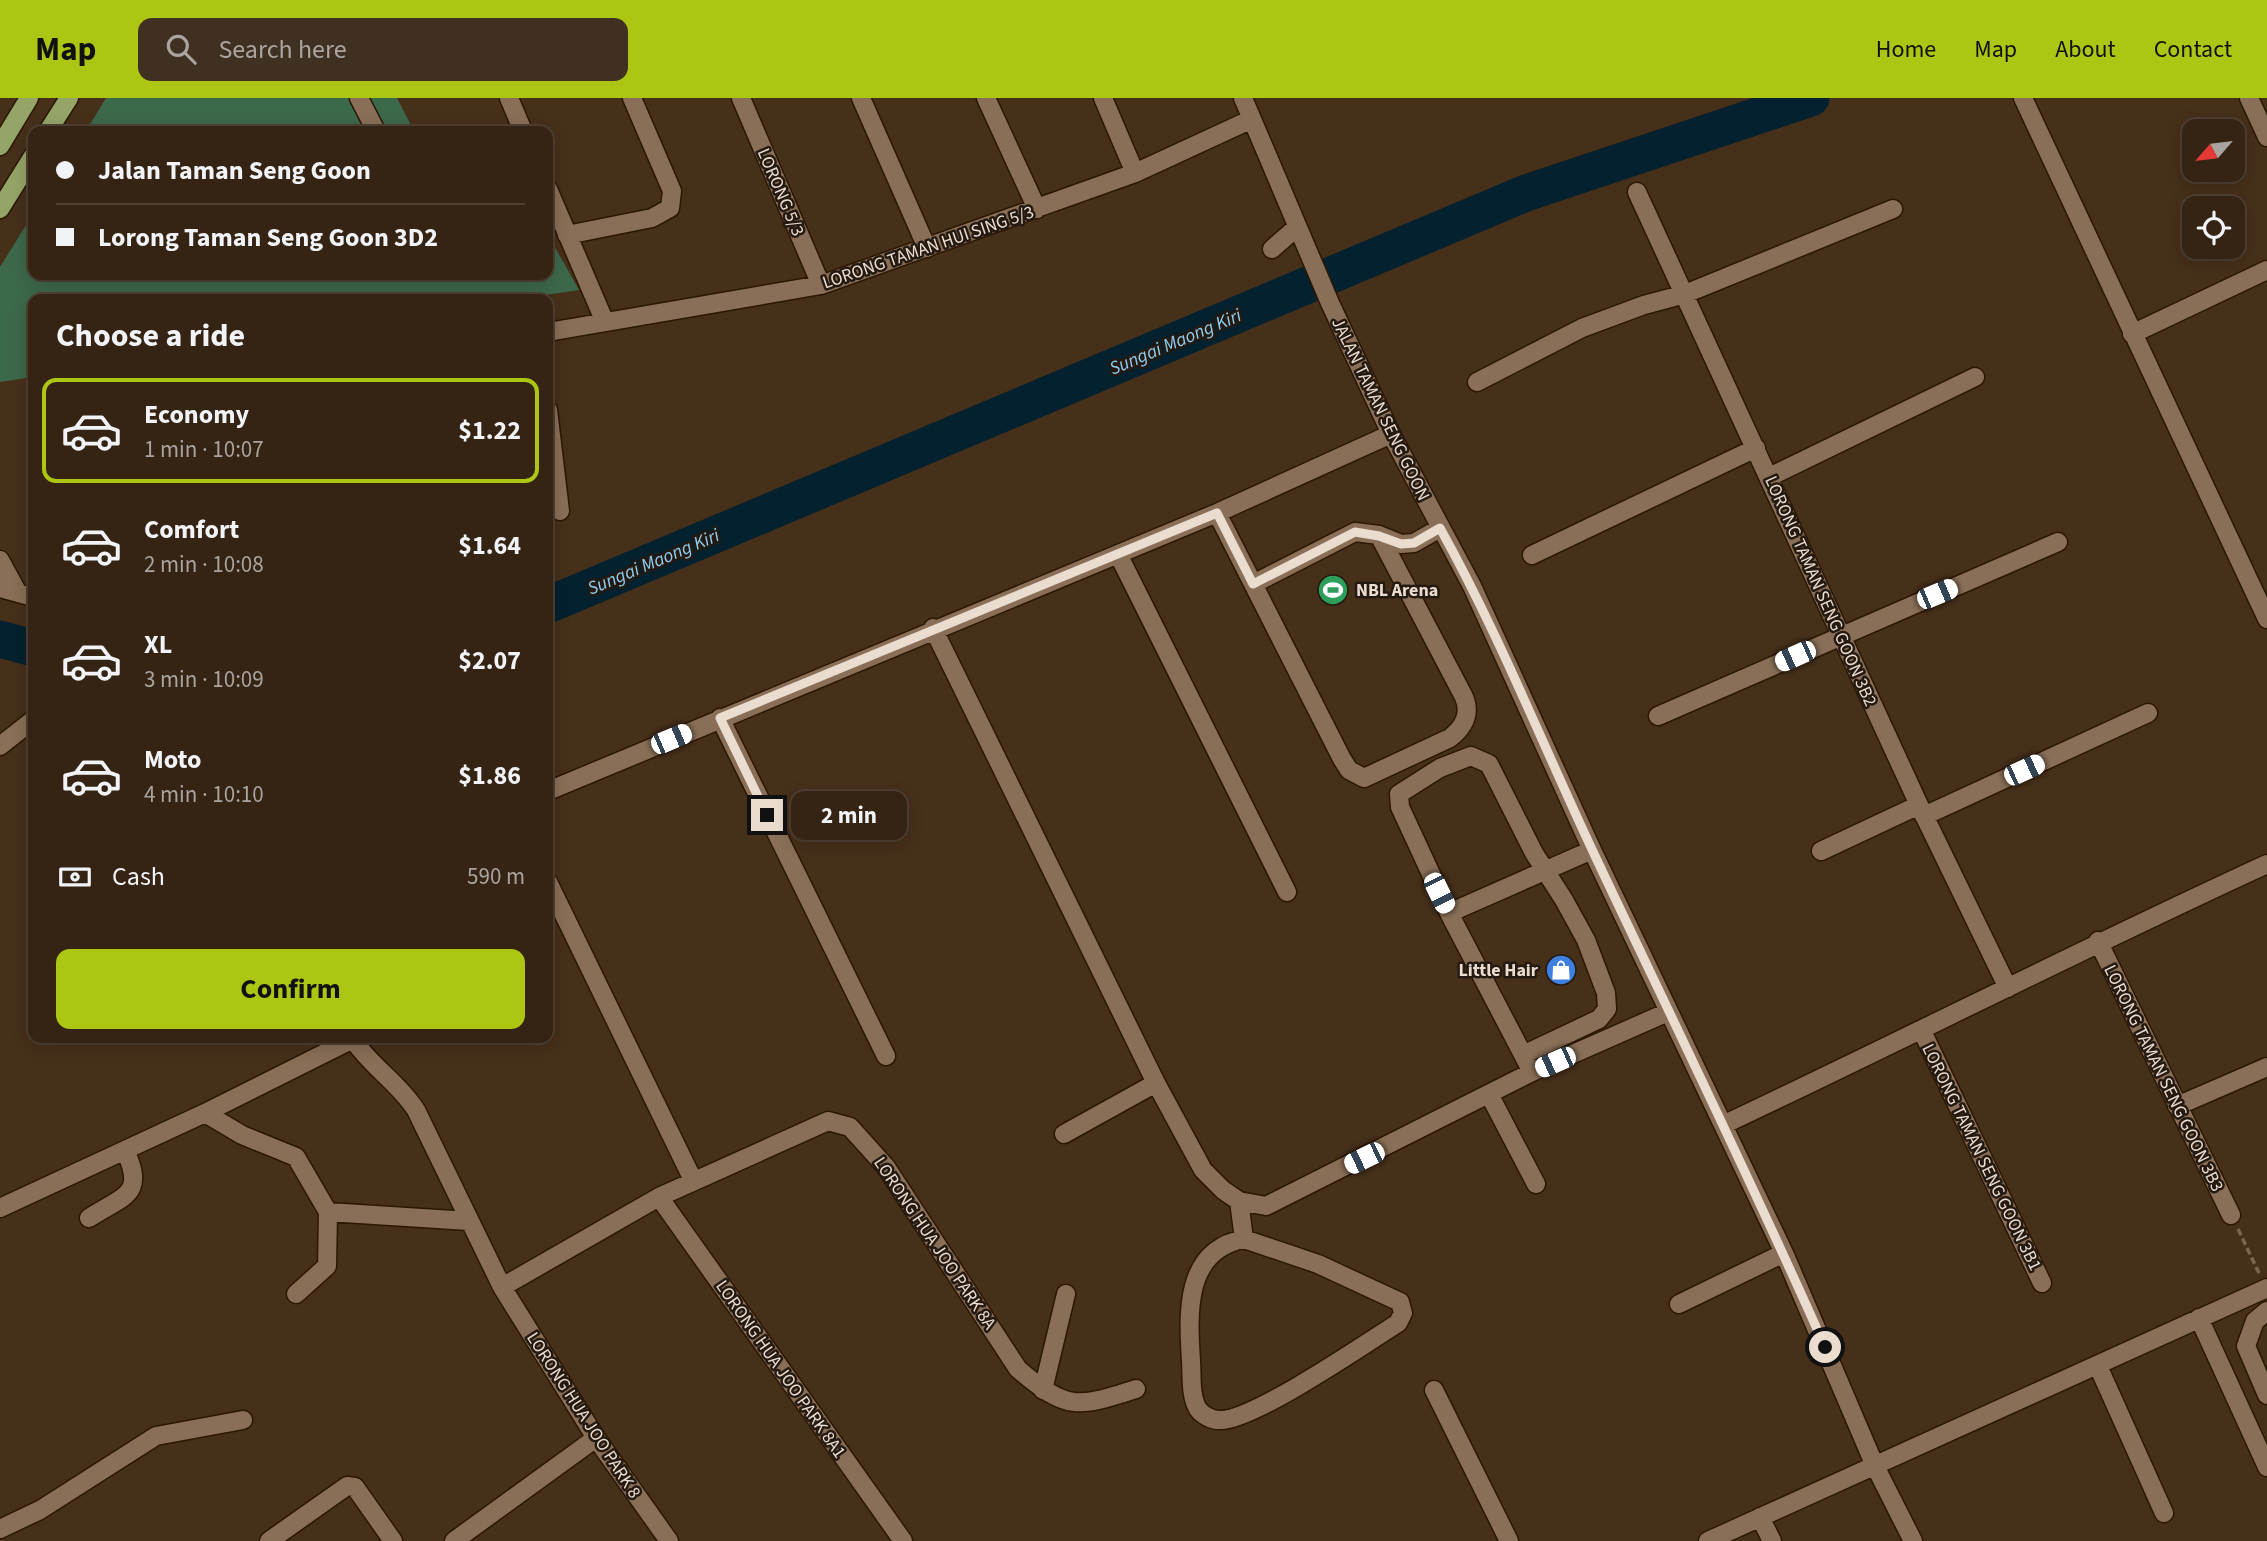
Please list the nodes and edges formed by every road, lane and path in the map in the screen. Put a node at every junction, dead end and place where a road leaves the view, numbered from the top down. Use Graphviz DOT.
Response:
graph roads {
  1 [pos="29,98"];
  2 [pos="69,98"];
  3 [pos="359,98"];
  4 [pos="509,98"];
  5 [pos="632,98"];
  6 [pos="741,98"];
  7 [pos="860,98"];
  8 [pos="986,98"];
  9 [pos="1103,98"];
  10 [pos="1243,98"];
  11 [pos="2023,98"];
  12 [pos="2249,98"];
  13 [pos="1252,119"];
  14 [pos="51,126"];
  15 [pos="373,126"];
  16 [pos="521,126"];
  17 [pos="2267,137"];
  18 [pos="0,146"];
  19 [pos="28,164"];
  20 [pos="1135,173"];
  21 [pos="1637,192"];
  22 [pos="553,201"];
  23 [pos="0,209"];
  24 [pos="1037,209"];
  25 [pos="1893,209"];
  26 [pos="1296,228"];
  27 [pos="567,235"];
  28 [pos="928,248"];
  29 [pos="1272,248"];
  30 [pos="2267,270"];
  31 [pos="821,285"];
  32 [pos="1685,294"];
  33 [pos="604,320"];
  34 [pos="553,331"];
  35 [pos="2132,334"];
  36 [pos="1975,377"];
  37 [pos="1477,382"];
  38 [pos="1391,434"];
  39 [pos="1756,448"];
  40 [pos="553,452"];
  41 [pos="1769,477"];
  42 [pos="560,511"];
  43 [pos="1217,513"];
  44 [pos="1440,528"];
  45 [pos="1379,536"];
  46 [pos="2058,542"];
  47 [pos="1118,554"];
  48 [pos="1532,555"];
  49 [pos="0,560"];
  50 [pos="1253,584"];
  51 [pos="17,593"];
  52 [pos="2267,619"];
  53 [pos="933,628"];
  54 [pos="1840,636"];
  55 [pos="2148,713"];
  56 [pos="1658,716"];
  57 [pos="720,718"];
  58 [pos="28,724"];
  59 [pos="0,746"];
  60 [pos="553,789"];
  61 [pos="1922,810"];
  62 [pos="1592,850"];
  63 [pos="1821,851"];
  64 [pos="2267,864"];
  65 [pos="1545,870"];
  66 [pos="553,892"];
  67 [pos="1287,892"];
  68 [pos="1449,913"];
  69 [pos="2098,941"];
  70 [pos="2008,988"];
  71 [pos="1668,1012"];
  72 [pos="1922,1031"];
  73 [pos="345,1043"];
  74 [pos="356,1043"];
  75 [pos="1523,1055"];
  76 [pos="886,1056"];
  77 [pos="2267,1067"];
  78 [pos="1532,1072"];
  79 [pos="1156,1083"];
  80 [pos="1490,1096"];
  81 [pos="2178,1106"];
  82 [pos="205,1113"];
  83 [pos="1723,1125"];
  84 [pos="1064,1134"];
  85 [pos="125,1150"];
  86 [pos="693,1180"];
  87 [pos="1536,1184"];
  88 [pos="659,1197"];
  89 [pos="1239,1201"];
  90 [pos="0,1208"];
  91 [pos="328,1212"];
  92 [pos="2231,1215"];
  93 [pos="89,1218"];
  94 [pos="470,1221"];
  95 [pos="1244,1239"];
  96 [pos="1784,1253"];
  97 [pos="2042,1283"];
  98 [pos="502,1287"];
  99 [pos="2267,1288"];
  100 [pos="296,1294"];
  101 [pos="1066,1294"];
  102 [pos="1679,1304"];
  103 [pos="2267,1311"];
  104 [pos="2199,1318"];
  105 [pos="2098,1366"];
  106 [pos="1136,1389"];
  107 [pos="1043,1390"];
  108 [pos="1434,1390"];
  109 [pos="2267,1395"];
  110 [pos="243,1420"];
  111 [pos="596,1438"];
  112 [pos="1875,1465"];
  113 [pos="2267,1467"];
  114 [pos="2164,1513"];
  115 [pos="1760,1517"];
  116 [pos="0,1529"];
  117 [pos="269,1541"];
  118 [pos="393,1541"];
  119 [pos="454,1541"];
  120 [pos="669,1541"];
  121 [pos="904,1541"];
  122 [pos="1509,1541"];
  123 [pos="1708,1541"];
  124 [pos="1772,1541"];
  125 [pos="1913,1541"];
  1 -- 18 [label="main road"];
  2 -- 14 [label="main road"];
  3 -- 15 [label="street"];
  4 -- 16 [label="street"];
  5 -- 27 [label="street"];
  6 -- 31 [label="street, LORONG 5/3"];
  7 -- 28 [label="street"];
  8 -- 24 [label="street"];
  9 -- 20 [label="street"];
  10 -- 13 [label="street, JALAN TAMAN SENG GOON"];
  11 -- 35 [label="street"];
  12 -- 17 [label="street"];
  13 -- 20 [label="street, LORONG TAMAN HUI SING 5/3"];
  13 -- 26 [label="street, JALAN TAMAN SENG GOON"];
  19 -- 23 [label="main road"];
  20 -- 24 [label="street, LORONG TAMAN HUI SING 5/3"];
  21 -- 32 [label="street, LORONG TAMAN SENG GOON 3B2"];
  22 -- 27 [label="street"];
  24 -- 28 [label="street, LORONG TAMAN HUI SING 5/3"];
  25 -- 32 [label="street"];
  26 -- 29 [label="street"];
  26 -- 38 [label="street, JALAN TAMAN SENG GOON"];
  27 -- 33 [label="street"];
  28 -- 31 [label="street, LORONG TAMAN HUI SING 5/3"];
  30 -- 35 [label="street"];
  31 -- 33 [label="street, LORONG TAMAN HUI SING 5/3"];
  32 -- 37 [label="street"];
  32 -- 39 [label="street, LORONG TAMAN SENG GOON 3B2"];
  33 -- 34 [label="street, LORONG TAMAN HUI SING 5/3"];
  35 -- 52 [label="street"];
  36 -- 41 [label="street"];
  38 -- 43 [label="street"];
  38 -- 44 [label="street, JALAN TAMAN SENG GOON"];
  39 -- 41 [label="street, LORONG TAMAN SENG GOON 3B2"];
  39 -- 48 [label="street"];
  40 -- 42 [label="street"];
  41 -- 54 [label="street, LORONG TAMAN SENG GOON 3B2"];
  43 -- 47 [label="street"];
  43 -- 50 [label="street"];
  44 -- 45 [label="street"];
  44 -- 62 [label="street, JALAN TAMAN SENG GOON"];
  45 -- 50 [label="street"];
  45 -- 50 [label="street"];
  46 -- 54 [label="street"];
  47 -- 53 [label="street"];
  47 -- 67 [label="street"];
  49 -- 51 [label="street"];
  53 -- 57 [label="street"];
  53 -- 79 [label="street"];
  54 -- 56 [label="street"];
  54 -- 61 [label="street, LORONG TAMAN SENG GOON 3B2"];
  55 -- 61 [label="street"];
  57 -- 60 [label="street"];
  57 -- 76 [label="street"];
  58 -- 59 [label="street"];
  61 -- 63 [label="street"];
  61 -- 70 [label="street, LORONG TAMAN SENG GOON 3B2"];
  62 -- 65 [label="street"];
  62 -- 71 [label="street, JALAN TAMAN SENG GOON"];
  64 -- 69 [label="street"];
  65 -- 68 [label="street"];
  65 -- 68 [label="street"];
  65 -- 75 [label="street"];
  66 -- 86 [label="street"];
  68 -- 75 [label="street"];
  69 -- 70 [label="street"];
  69 -- 81 [label="street, LORONG TAMAN SENG GOON 3B3"];
  70 -- 72 [label="street"];
  71 -- 78 [label="street"];
  71 -- 83 [label="street, JALAN TAMAN SENG GOON"];
  72 -- 83 [label="street"];
  72 -- 97 [label="street, LORONG TAMAN SENG GOON 3B1"];
  73 -- 82 [label="street"];
  74 -- 94 [label="street, LORONG HUA JOO PARK 8"];
  75 -- 78 [label="street"];
  77 -- 81 [label="street"];
  78 -- 80 [label="street"];
  79 -- 84 [label="street"];
  79 -- 89 [label="street"];
  80 -- 87 [label="street"];
  80 -- 89 [label="street"];
  81 -- 92 [label="street, LORONG TAMAN SENG GOON 3B3"];
  82 -- 85 [label="street"];
  82 -- 91 [label="street"];
  83 -- 96 [label="street, JALAN TAMAN SENG GOON"];
  85 -- 90 [label="street"];
  85 -- 93 [label="street"];
  86 -- 88 [label="street, LORONG HUA JOO PARK 8A"];
  86 -- 107 [label="street, LORONG HUA JOO PARK 8A"];
  88 -- 98 [label="street, LORONG HUA JOO PARK 8A"];
  88 -- 121 [label="street, LORONG HUA JOO PARK 8A1"];
  89 -- 95 [label="street"];
  91 -- 94 [label="street"];
  91 -- 100 [label="street"];
  92 -- 99 [label="path"];
  94 -- 98 [label="street, LORONG HUA JOO PARK 8"];
  95 -- 95 [label="street"];
  96 -- 102 [label="street"];
  96 -- 112 [label="street, JALAN TAMAN SENG GOON"];
  98 -- 111 [label="street, LORONG HUA JOO PARK 8"];
  99 -- 104 [label="street"];
  101 -- 107 [label="street"];
  103 -- 109 [label="street"];
  104 -- 105 [label="street"];
  104 -- 113 [label="street"];
  105 -- 112 [label="street"];
  105 -- 114 [label="street"];
  106 -- 107 [label="street, LORONG HUA JOO PARK 8A"];
  108 -- 122 [label="street"];
  110 -- 116 [label="street"];
  111 -- 119 [label="street"];
  111 -- 120 [label="street, LORONG HUA JOO PARK 8"];
  112 -- 115 [label="street"];
  112 -- 125 [label="street, JALAN TAMAN SENG GOON"];
  115 -- 123 [label="street"];
  115 -- 124 [label="street"];
  117 -- 118 [label="street"];
}
